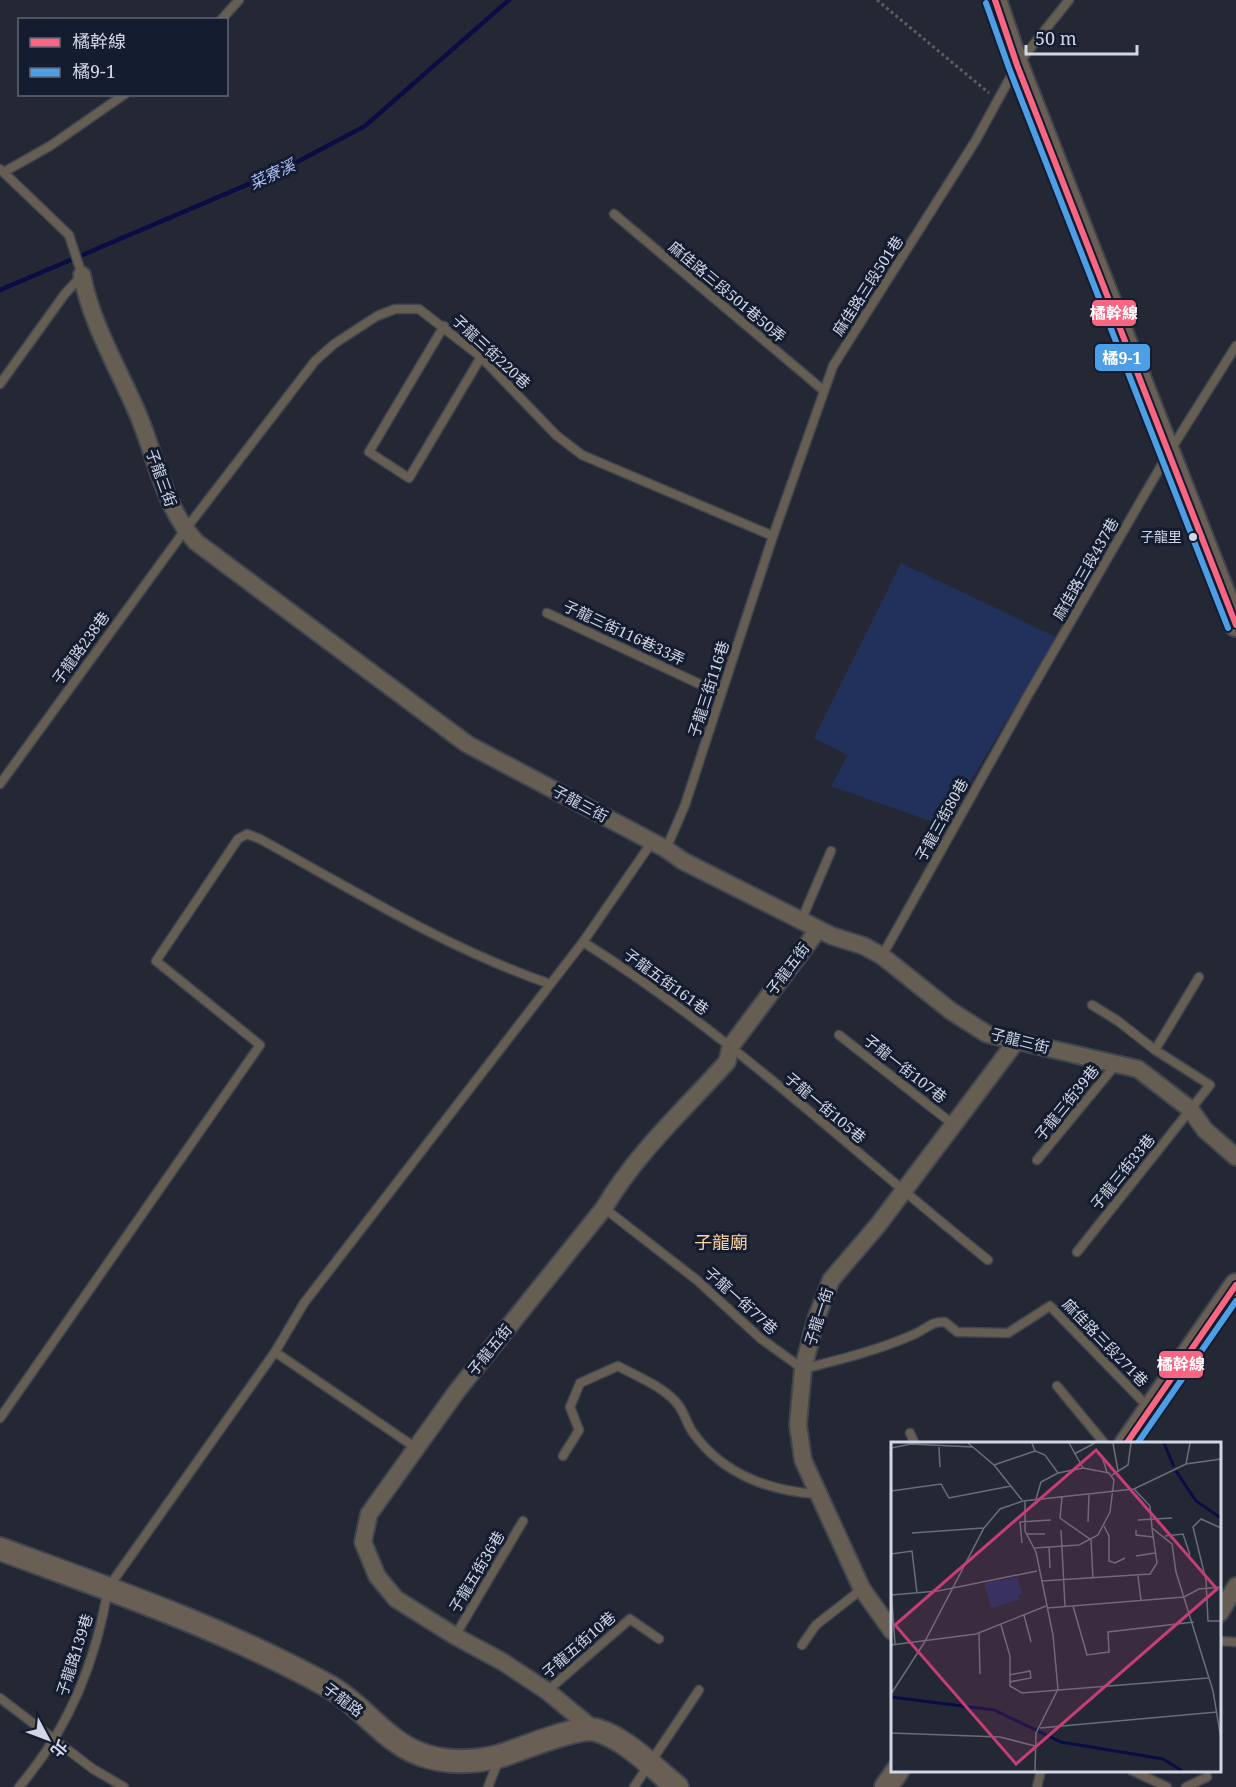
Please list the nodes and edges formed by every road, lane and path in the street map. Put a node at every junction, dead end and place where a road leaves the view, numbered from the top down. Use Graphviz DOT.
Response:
graph roads {
  1 [pos="239,0"];
  2 [pos="877,0"];
  3 [pos="995,0"];
  4 [pos="1069,0"];
  5 [pos="223,18"];
  6 [pos="1017,65"];
  7 [pos="122,96"];
  8 [pos="998,99"];
  9 [pos="2,171"];
  10 [pos="614,214"];
  11 [pos="82,275"];
  12 [pos="444,326"];
  13 [pos="1236,346"];
  14 [pos="481,357"];
  15 [pos="0,384"];
  16 [pos="823,390"];
  17 [pos="1168,454"];
  18 [pos="185,530"];
  19 [pos="773,536"];
  20 [pos="547,612"];
  21 [pos="1236,625"];
  22 [pos="721,694"];
  23 [pos="1027,697"];
  24 [pos="0,784"];
  25 [pos="659,845"];
  26 [pos="831,851"];
  27 [pos="801,921"];
  28 [pos="818,930"];
  29 [pos="583,942"];
  30 [pos="882,956"];
  31 [pos="1199,977"];
  32 [pos="550,984"];
  33 [pos="1092,1005"];
  34 [pos="839,1035"];
  35 [pos="1015,1043"];
  36 [pos="730,1046"];
  37 [pos="1155,1050"];
  38 [pos="1117,1063"];
  39 [pos="1190,1109"];
  40 [pos="954,1125"];
  41 [pos="1236,1157"];
  42 [pos="1037,1160"];
  43 [pos="902,1191"];
  44 [pos="604,1208"];
  45 [pos="1077,1252"];
  46 [pos="988,1260"];
  47 [pos="1236,1286"];
  48 [pos="275,1352"];
  49 [pos="803,1369"];
  50 [pos="1057,1386"];
  51 [pos="1150,1409"];
  52 [pos="0,1418"];
  53 [pos="910,1433"];
  54 [pos="914,1442"];
  55 [pos="1104,1442"];
  56 [pos="1127,1442"];
  57 [pos="416,1448"];
  58 [pos="563,1456"];
  59 [pos="817,1494"];
  60 [pos="523,1521"];
  61 [pos="0,1549"];
  62 [pos="1236,1586"];
  63 [pos="108,1588"];
  64 [pos="862,1589"];
  65 [pos="1221,1611"];
  66 [pos="891,1630"];
  67 [pos="455,1636"];
  68 [pos="659,1639"];
  69 [pos="1221,1641"];
  70 [pos="1236,1642"];
  71 [pos="802,1645"];
  72 [pos="699,1690"];
  73 [pos="547,1691"];
  74 [pos="0,1698"];
  75 [pos="593,1729"];
  76 [pos="55,1740"];
  77 [pos="501,1756"];
  78 [pos="647,1763"];
  79 [pos="897,1772"];
  80 [pos="1040,1772"];
  81 [pos="1135,1772"];
  82 [pos="1208,1777"];
  83 [pos="20,1787"];
  84 [pos="124,1787"];
  85 [pos="488,1787"];
  86 [pos="634,1787"];
  87 [pos="677,1787"];
  88 [pos="886,1787"];
  89 [pos="1036,1787"];
  90 [pos="1167,1787"];
  91 [pos="1186,1787"];
  1 -- 5 [label="lane"];
  2 -- 8 [label="path"];
  3 -- 6 [label="main road"];
  4 -- 6 [label="lane, 麻佳路三段501巷"];
  6 -- 8 [label="lane, 麻佳路三段501巷"];
  6 -- 17 [label="main road"];
  7 -- 9 [label="lane"];
  8 -- 16 [label="lane, 麻佳路三段501巷"];
  9 -- 11 [label="lane"];
  10 -- 16 [label="lane, 麻佳路三段501巷50弄"];
  11 -- 15 [label="lane"];
  11 -- 18 [label="street, 子龍三街"];
  12 -- 14 [label="lane, 子龍三街220巷"];
  12 -- 14 [label="lane"];
  12 -- 18 [label="lane, 子龍三街220巷"];
  13 -- 17 [label="lane, 麻佳路三段437巷"];
  14 -- 19 [label="lane, 子龍三街220巷"];
  16 -- 19 [label="lane, 麻佳路三段501巷"];
  17 -- 21 [label="main road"];
  17 -- 23 [label="lane, 麻佳路三段437巷"];
  18 -- 24 [label="lane, 子龍路238巷"];
  18 -- 25 [label="street, 子龍三街"];
  19 -- 22 [label="lane, 子龍三街116巷"];
  20 -- 22 [label="lane, 子龍三街116巷33弄"];
  22 -- 25 [label="lane, 子龍三街116巷"];
  23 -- 30 [label="lane, 子龍三街80巷"];
  25 -- 27 [label="street, 子龍三街"];
  25 -- 29 [label="lane, 子龍三街116巷"];
  26 -- 27 [label="lane"];
  27 -- 28 [label="street, 子龍三街"];
  28 -- 30 [label="street, 子龍三街"];
  28 -- 36 [label="street, 子龍五街"];
  29 -- 32 [label="lane, 子龍三街116巷"];
  29 -- 36 [label="lane, 子龍五街161巷"];
  30 -- 35 [label="street, 子龍三街"];
  31 -- 37 [label="lane"];
  32 -- 48 [label="lane, 子龍三街116巷"];
  32 -- 52 [label="lane"];
  33 -- 37 [label="lane"];
  34 -- 40 [label="lane, 子龍一街107巷"];
  35 -- 38 [label="street, 子龍三街"];
  35 -- 40 [label="street, 子龍一街"];
  36 -- 43 [label="lane, 子龍一街105巷"];
  36 -- 44 [label="street, 子龍五街"];
  37 -- 39 [label="lane, 子龍三街33巷"];
  38 -- 39 [label="street, 子龍三街"];
  38 -- 42 [label="lane, 子龍三街39巷"];
  39 -- 41 [label="street, 子龍三街"];
  39 -- 45 [label="lane, 子龍三街33巷"];
  40 -- 43 [label="street, 子龍一街"];
  43 -- 46 [label="lane, 子龍一街105巷"];
  43 -- 49 [label="street, 子龍一街"];
  44 -- 49 [label="lane, 子龍一街77巷"];
  44 -- 57 [label="street, 子龍五街"];
  47 -- 51 [label="main road"];
  48 -- 57 [label="lane"];
  48 -- 63 [label="lane, 子龍三街116巷"];
  49 -- 51 [label="lane, 麻佳路三段271巷"];
  49 -- 59 [label="street, 子龍一街"];
  50 -- 55 [label="lane"];
  51 -- 56 [label="main road"];
  53 -- 54 [label="lane"];
  57 -- 67 [label="street, 子龍五街"];
  58 -- 59 [label="lane"];
  59 -- 64 [label="street, 子龍一街"];
  60 -- 67 [label="lane, 子龍五街36巷"];
  61 -- 63 [label="main road, 子龍路"];
  62 -- 65 [label="street"];
  63 -- 76 [label="lane, 子龍路139巷"];
  63 -- 77 [label="main road, 子龍路"];
  64 -- 66 [label="street, 子龍一街"];
  64 -- 71 [label="lane"];
  67 -- 73 [label="street, 子龍五街"];
  68 -- 73 [label="lane, 子龍五街10巷"];
  69 -- 70 [label="lane"];
  72 -- 78 [label="lane"];
  73 -- 75 [label="street, 子龍五街"];
  74 -- 76 [label="lane"];
  75 -- 77 [label="main road, 子龍路"];
  75 -- 78 [label="main road"];
  76 -- 83 [label="lane, 子龍路139巷"];
  76 -- 84 [label="lane"];
  77 -- 85 [label="lane"];
  78 -- 86 [label="lane"];
  78 -- 87 [label="main road"];
  79 -- 88 [label="main road"];
  80 -- 89 [label="lane"];
  81 -- 90 [label="lane"];
  82 -- 91 [label="lane"];
}
